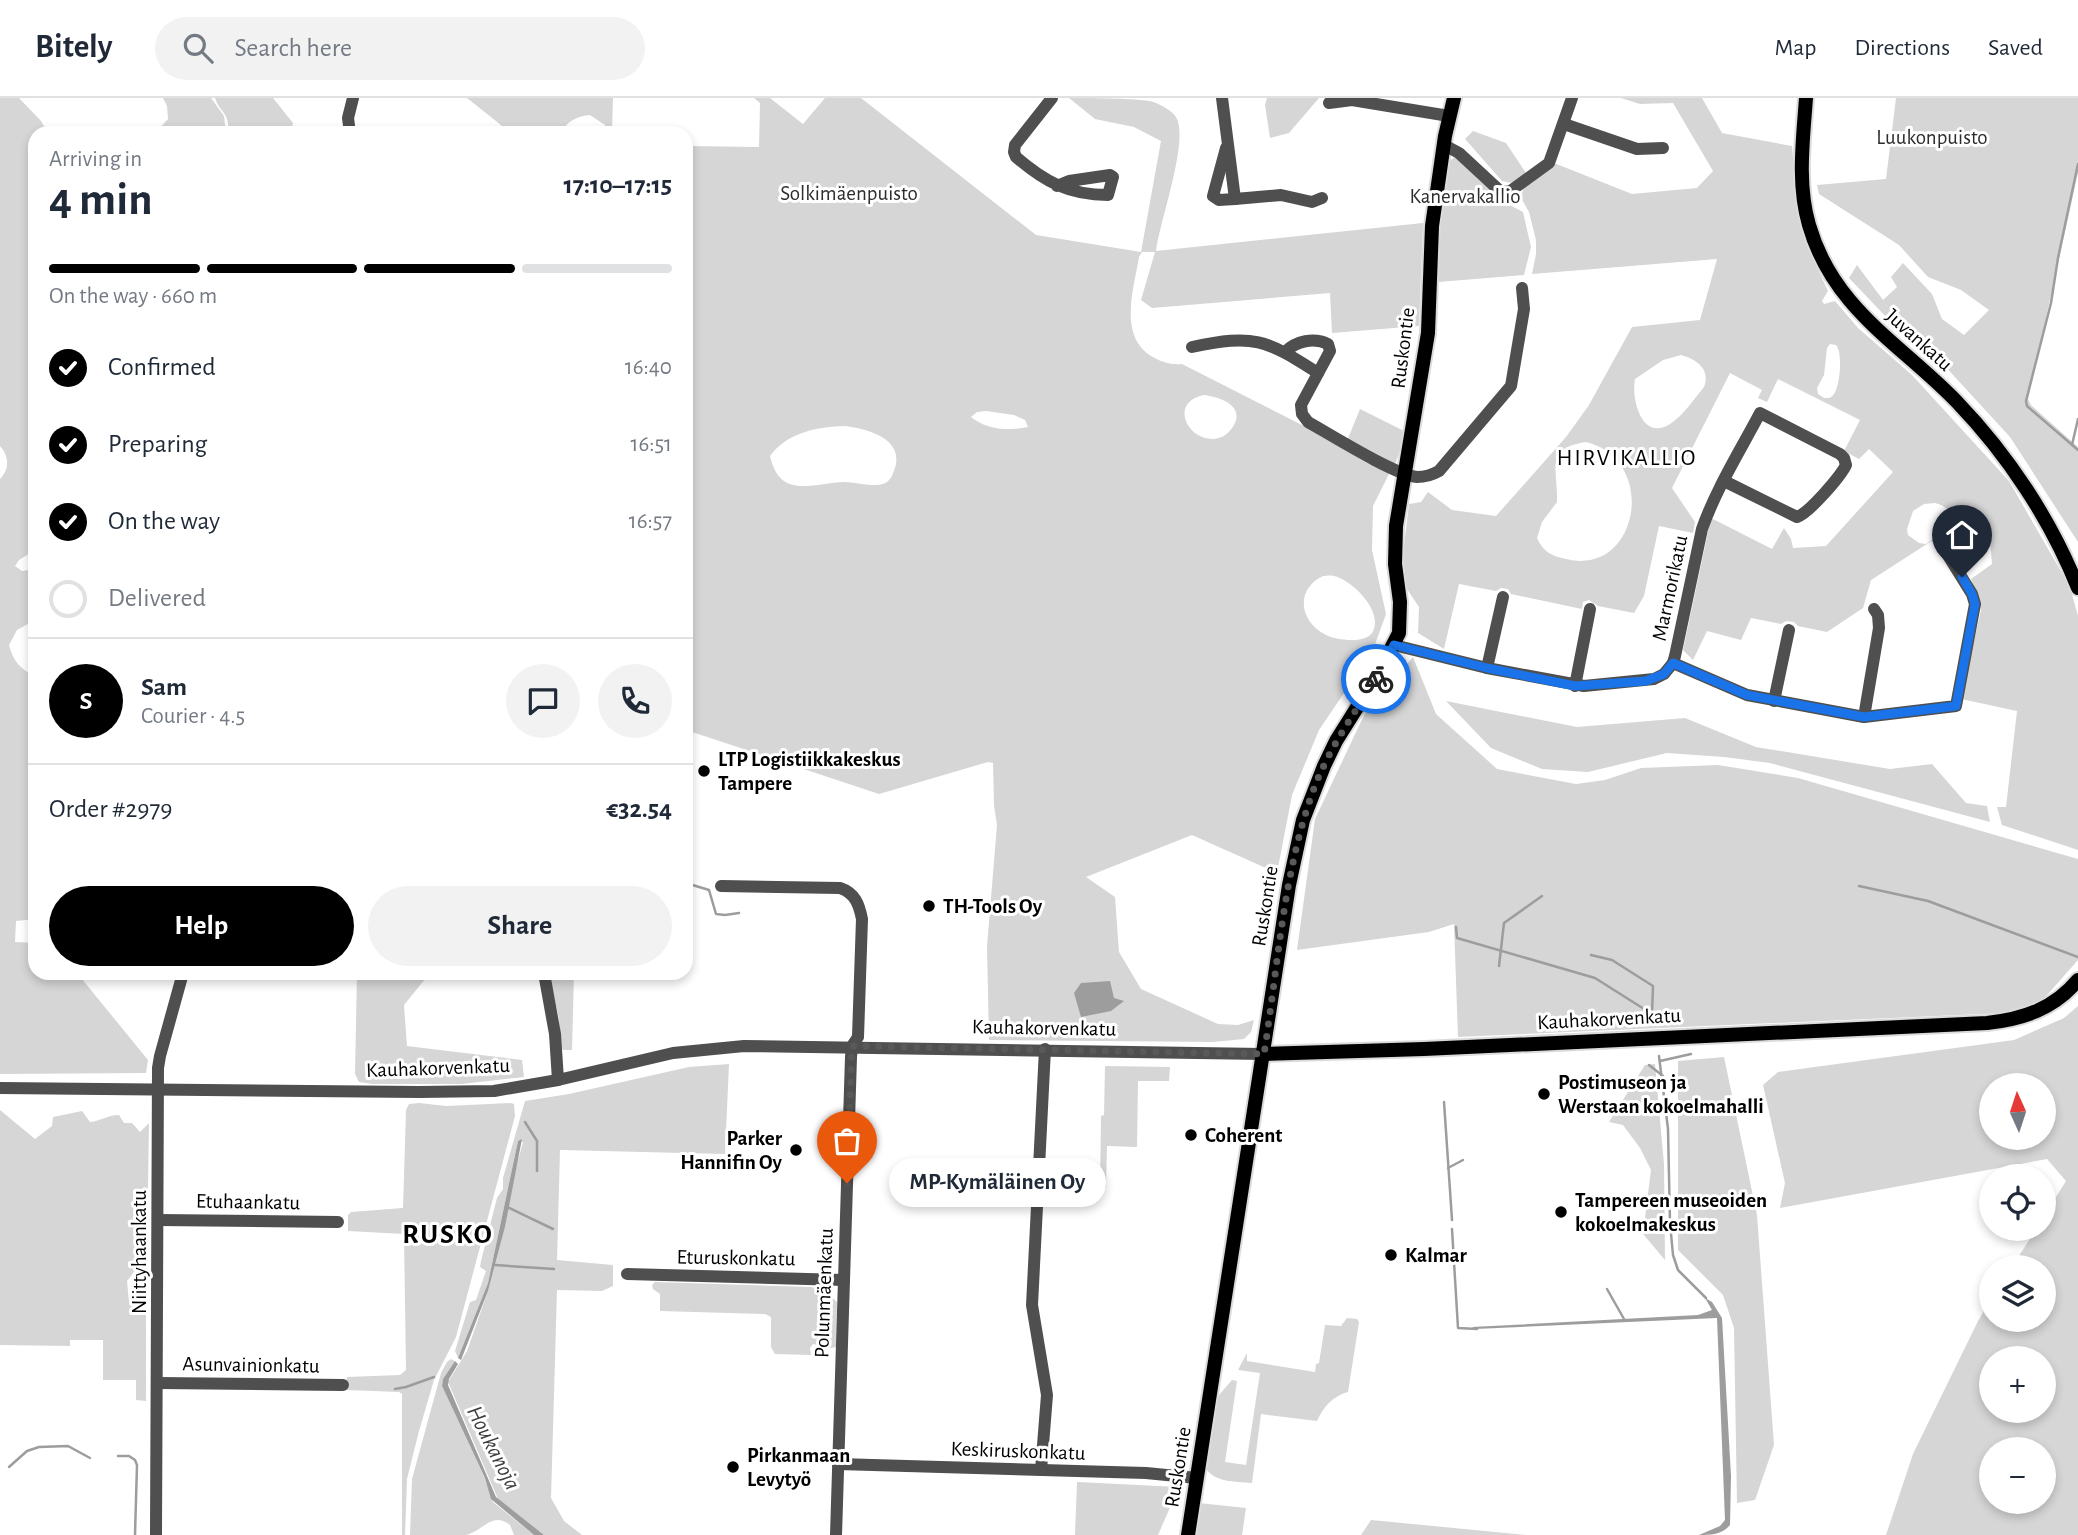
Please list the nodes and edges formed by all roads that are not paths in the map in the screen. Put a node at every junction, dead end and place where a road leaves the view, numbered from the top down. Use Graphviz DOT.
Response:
graph roads {
  1 [pos="353,98"];
  2 [pos="1052,98"];
  3 [pos="1222,98"];
  4 [pos="1454,98"];
  5 [pos="1572,98"];
  6 [pos="1806,98"];
  7 [pos="1329,103"];
  8 [pos="1449,116"];
  9 [pos="1564,124"];
  10 [pos="349,126"];
  11 [pos="1227,145"];
  12 [pos="1444,145"];
  13 [pos="1663,148"];
  14 [pos="1058,186"];
  15 [pos="1235,198"];
  16 [pos="1322,198"];
  17 [pos="1522,288"];
  18 [pos="1192,347"];
  19 [pos="1285,352"];
  20 [pos="1318,373"];
  21 [pos="1405,473"];
  22 [pos="1724,481"];
  23 [pos="1941,544"];
  24 [pos="2078,589"];
  25 [pos="1503,597"];
  26 [pos="1874,608"];
  27 [pos="1590,609"];
  28 [pos="1789,630"];
  29 [pos="1394,645"];
  30 [pos="1673,663"];
  31 [pos="1487,668"];
  32 [pos="1575,686"];
  33 [pos="1774,701"];
  34 [pos="1864,717"];
  35 [pos="721,886"];
  36 [pos="181,980"];
  37 [pos="545,980"];
  38 [pos="2078,980"];
  39 [pos="852,1046"];
  40 [pos="1045,1049"];
  41 [pos="1264,1054"];
  42 [pos="558,1080"];
  43 [pos="0,1088"];
  44 [pos="159,1090"];
  45 [pos="158,1220"];
  46 [pos="338,1222"];
  47 [pos="626,1275"];
  48 [pos="844,1280"];
  49 [pos="158,1383"];
  50 [pos="343,1385"];
  51 [pos="838,1464"];
  52 [pos="1041,1470"];
  53 [pos="1197,1478"];
  54 [pos="156,1535"];
  55 [pos="836,1535"];
  56 [pos="1188,1535"];
  1 -- 10 [label="street"];
  2 -- 14 [label="street"];
  3 -- 11 [label="street"];
  4 -- 8 [label="main road, Ruskontie"];
  5 -- 9 [label="street"];
  6 -- 24 [label="main road, Juvankatu"];
  7 -- 8 [label="street"];
  8 -- 12 [label="main road, Ruskontie"];
  9 -- 12 [label="street"];
  9 -- 13 [label="street"];
  11 -- 15 [label="street"];
  11 -- 15 [label="street"];
  12 -- 21 [label="main road, Ruskontie"];
  15 -- 16 [label="street"];
  17 -- 21 [label="street"];
  18 -- 19 [label="street"];
  19 -- 20 [label="street"];
  19 -- 20 [label="street"];
  20 -- 21 [label="street"];
  21 -- 29 [label="main road, Ruskontie"];
  22 -- 22 [label="street, Marmorikatu"];
  22 -- 30 [label="street, Marmorikatu"];
  23 -- 34 [label="street"];
  25 -- 31 [label="street"];
  26 -- 34 [label="street"];
  27 -- 32 [label="street"];
  28 -- 33 [label="street"];
  29 -- 31 [label="street, Marmorikatu"];
  29 -- 41 [label="main road, Ruskontie"];
  30 -- 32 [label="street, Marmorikatu"];
  30 -- 33 [label="street"];
  31 -- 32 [label="street, Marmorikatu"];
  33 -- 34 [label="street"];
  35 -- 39 [label="street, Polunmäenkatu"];
  36 -- 44 [label="street, Niittyhaankatu"];
  37 -- 42 [label="street"];
  38 -- 41 [label="main road, Kauhakorvenkatu"];
  39 -- 40 [label="street, Kauhakorvenkatu"];
  39 -- 42 [label="street, Kauhakorvenkatu"];
  39 -- 48 [label="street, Polunmäenkatu"];
  40 -- 41 [label="street, Kauhakorvenkatu"];
  40 -- 52 [label="street"];
  41 -- 53 [label="main road, Ruskontie"];
  42 -- 44 [label="street, Kauhakorvenkatu"];
  43 -- 44 [label="street, Kauhakorvenkatu"];
  44 -- 45 [label="street, Niittyhaankatu"];
  45 -- 46 [label="street, Etuhaankatu"];
  45 -- 49 [label="street, Niittyhaankatu"];
  47 -- 48 [label="street, Eturuskonkatu"];
  48 -- 51 [label="street, Polunmäenkatu"];
  49 -- 50 [label="street, Asunvainionkatu"];
  49 -- 54 [label="street, Niittyhaankatu"];
  51 -- 52 [label="street, Keskiruskonkatu"];
  51 -- 55 [label="street, Polunmäenkatu"];
  52 -- 53 [label="street, Keskiruskonkatu"];
  53 -- 56 [label="main road, Ruskontie"];
}
